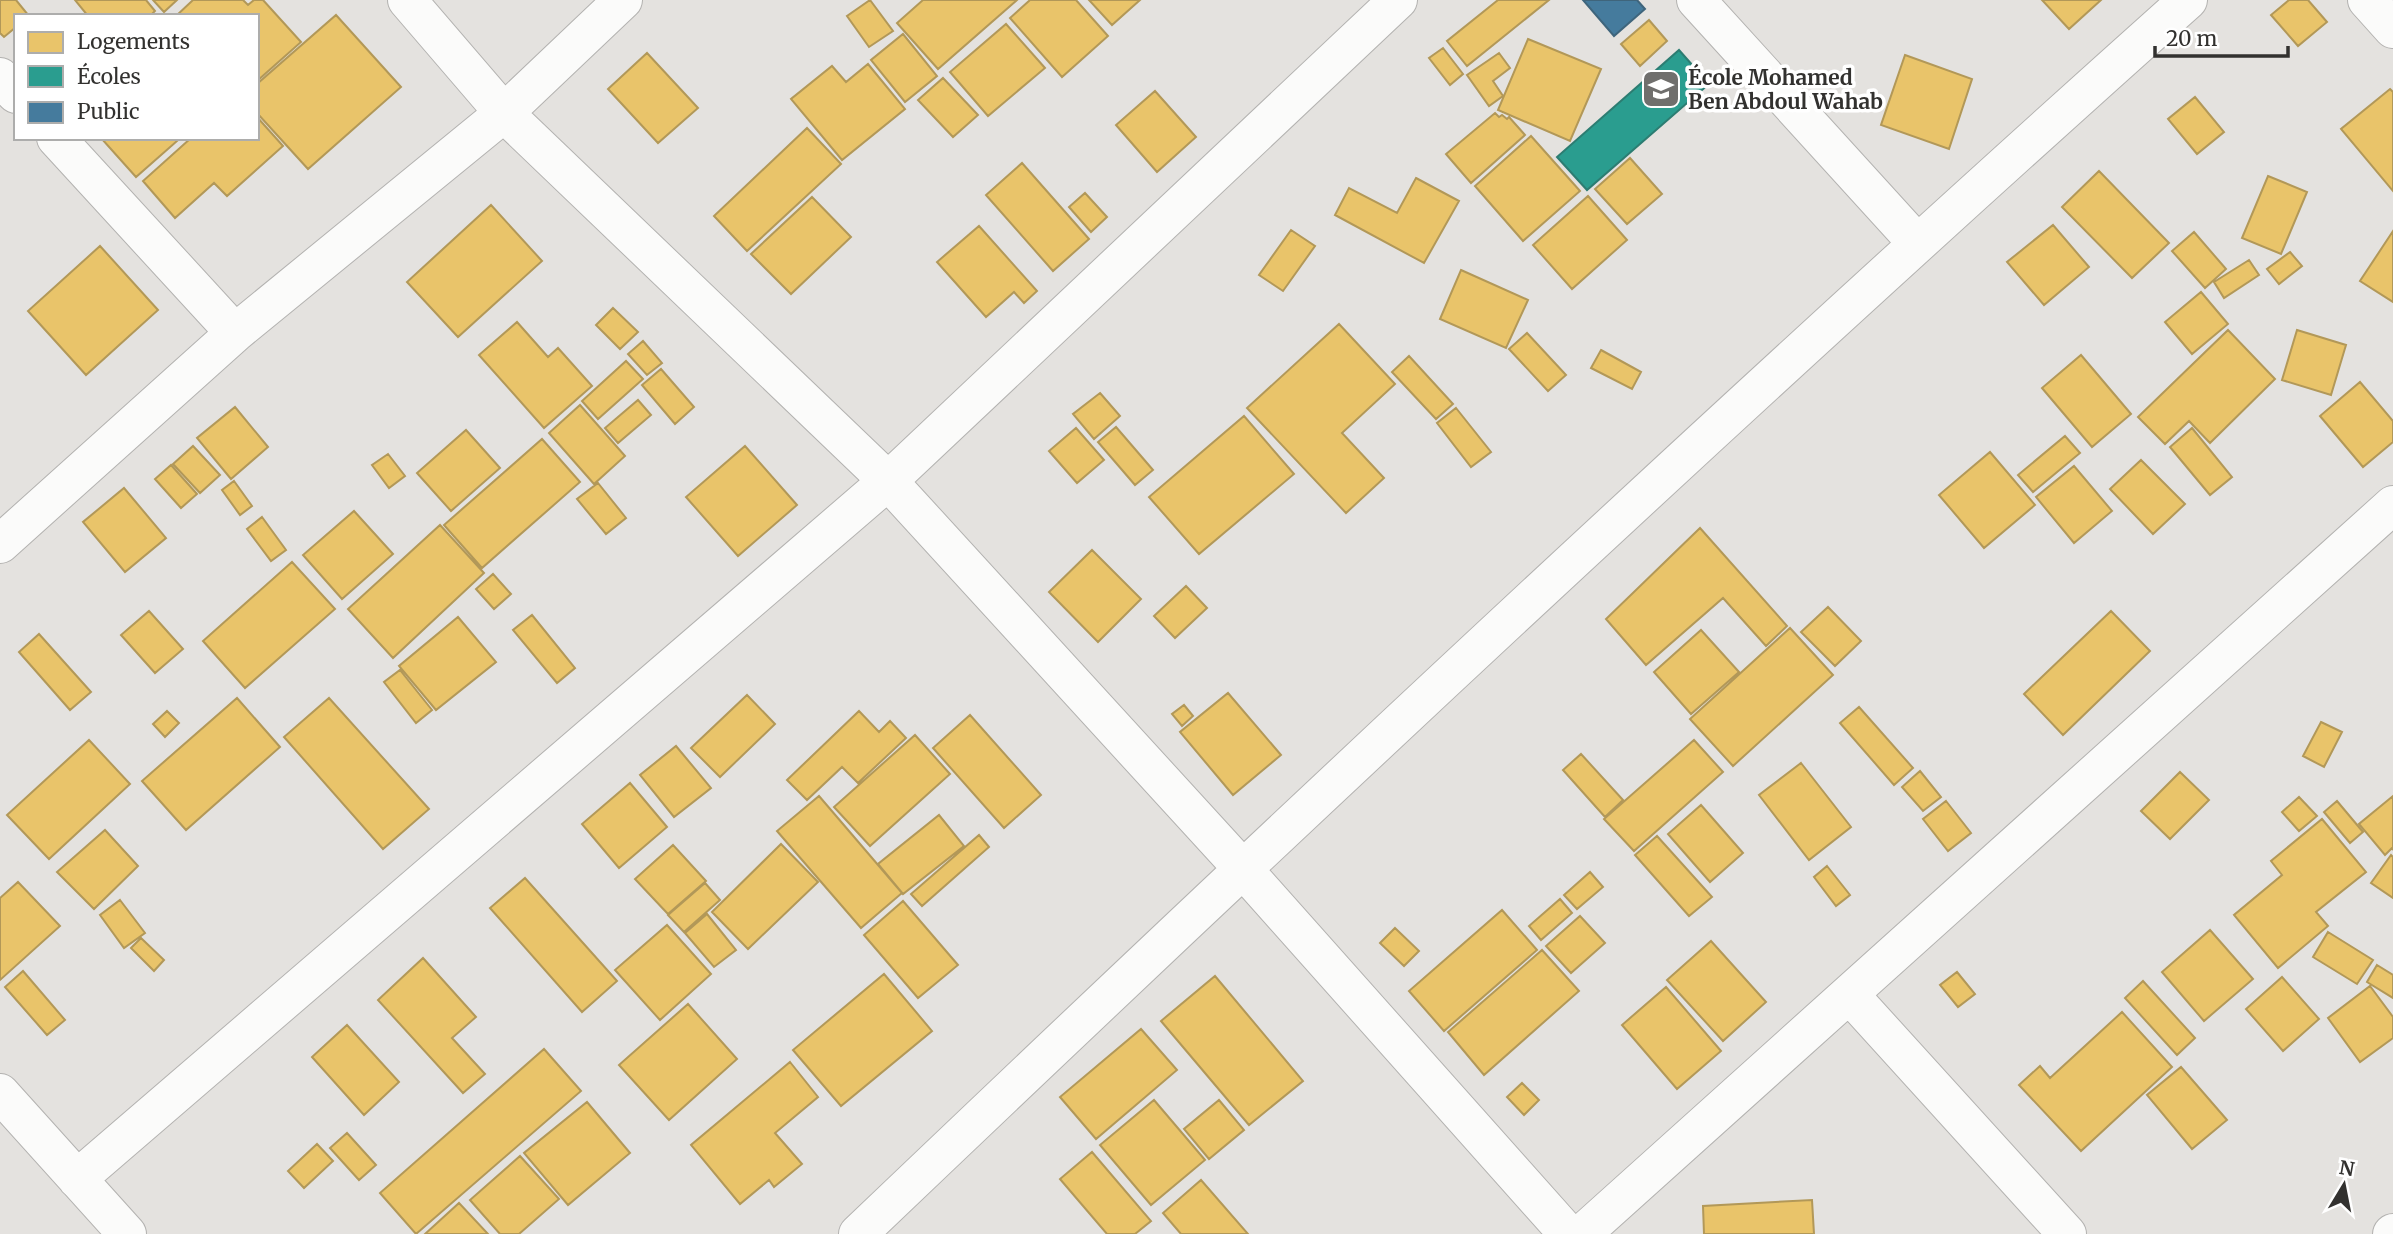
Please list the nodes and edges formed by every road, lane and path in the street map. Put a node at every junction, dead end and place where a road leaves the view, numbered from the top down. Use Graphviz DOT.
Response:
graph roads {
  1 [pos="407,0"];
  2 [pos="623,0"];
  3 [pos="1398,0"];
  4 [pos="1696,0"];
  5 [pos="2188,0"];
  6 [pos="2367,0"];
  7 [pos="2393,29"];
  8 [pos="0,77"];
  9 [pos="14,92"];
  10 [pos="503,113"];
  11 [pos="58,140"];
  12 [pos="1917,243"];
  13 [pos="235,333"];
  14 [pos="888,481"];
  15 [pos="2393,505"];
  16 [pos="0,544"];
  17 [pos="1241,868"];
  18 [pos="1849,994"];
  19 [pos="0,1093"];
  20 [pos="77,1179"];
  21 [pos="127,1234"];
  22 [pos="858,1234"];
  23 [pos="1567,1234"];
  24 [pos="1582,1234"];
  25 [pos="2067,1234"];
  1 -- 10 [label="street"];
  2 -- 10 [label="street"];
  3 -- 14 [label="street"];
  4 -- 12 [label="street"];
  5 -- 12 [label="street"];
  6 -- 7 [label="street"];
  8 -- 9 [label="street"];
  10 -- 13 [label="street"];
  10 -- 14 [label="street"];
  11 -- 13 [label="street"];
  12 -- 17 [label="street"];
  13 -- 16 [label="street"];
  14 -- 17 [label="street"];
  14 -- 20 [label="street"];
  15 -- 18 [label="street"];
  17 -- 22 [label="street"];
  17 -- 23 [label="street"];
  18 -- 24 [label="street"];
  18 -- 25 [label="street"];
  19 -- 20 [label="street"];
  20 -- 21 [label="street"];
}
